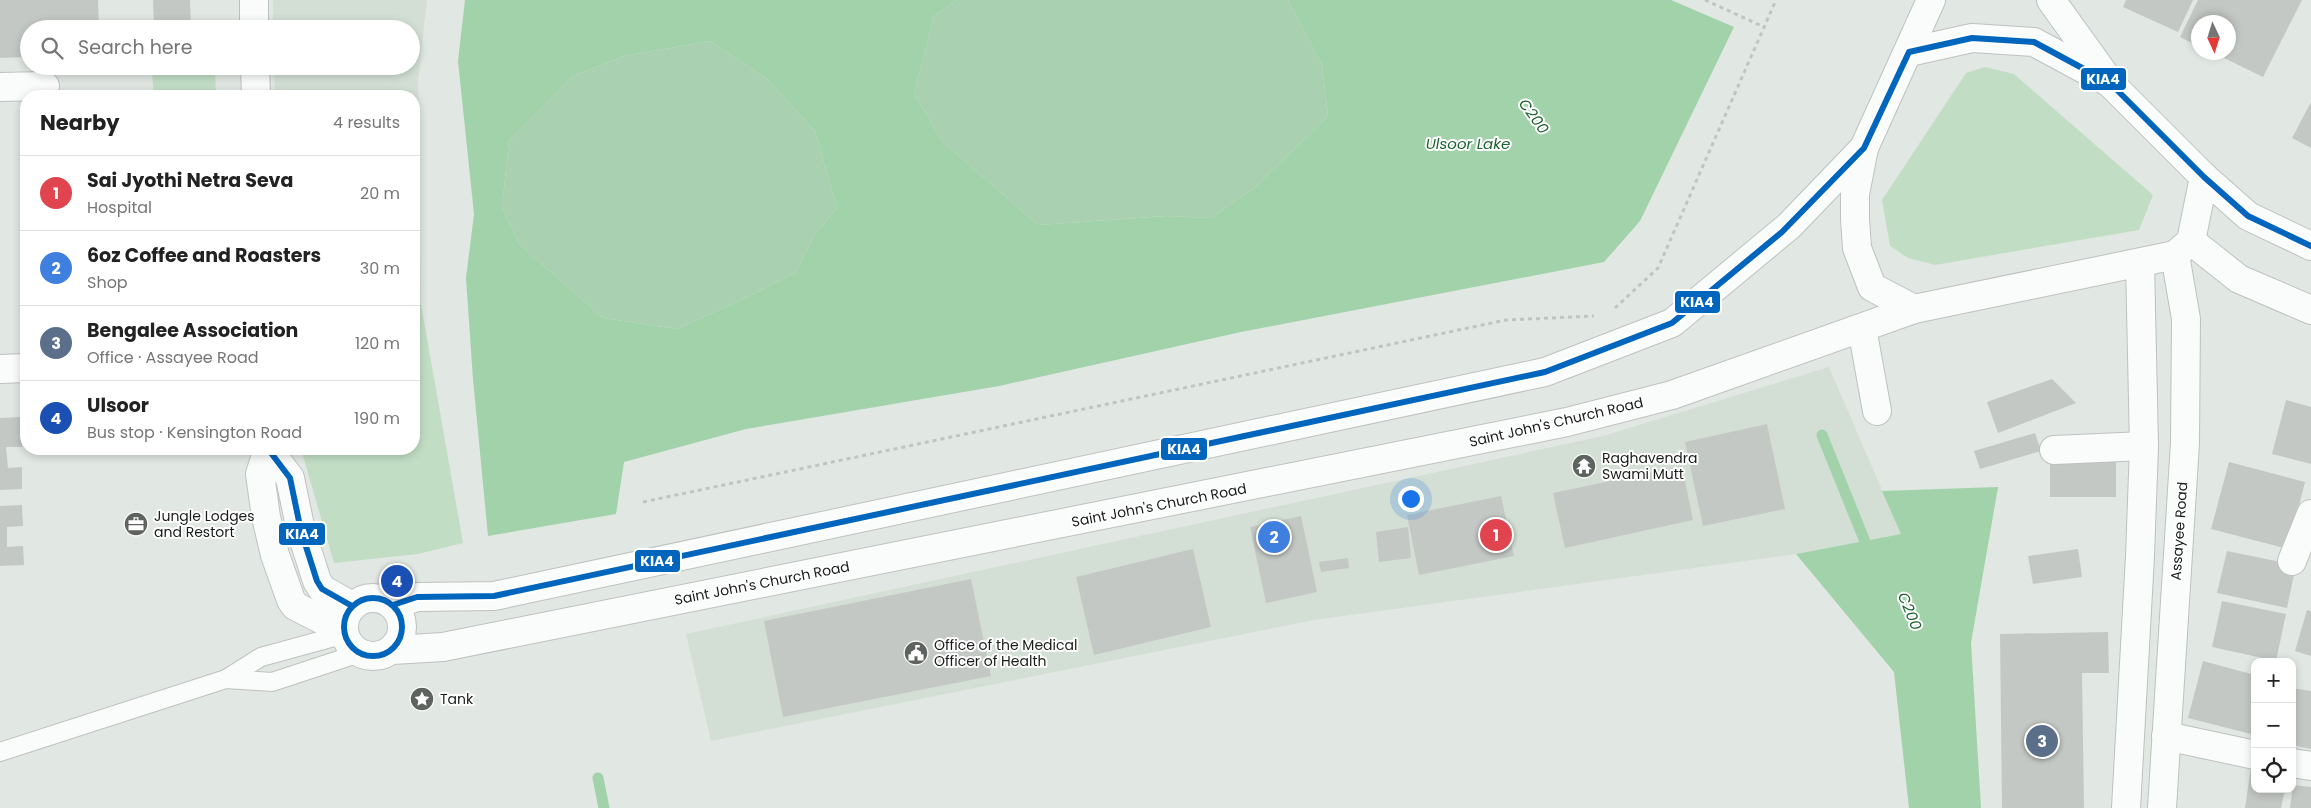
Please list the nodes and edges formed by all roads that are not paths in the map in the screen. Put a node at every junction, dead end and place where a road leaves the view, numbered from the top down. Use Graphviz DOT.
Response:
graph roads {
  1 [pos="254,0"];
  2 [pos="1931,0"];
  3 [pos="2050,0"];
  4 [pos="254,20"];
  5 [pos="1909,52"];
  6 [pos="255,75"];
  7 [pos="2110,83"];
  8 [pos="45,86"];
  9 [pos="0,87"];
  10 [pos="256,90"];
  11 [pos="1864,148"];
  12 [pos="2204,177"];
  13 [pos="2311,246"];
  14 [pos="2183,248"];
  15 [pos="2140,263"];
  16 [pos="1914,309"];
  17 [pos="2311,310"];
  18 [pos="1862,328"];
  19 [pos="20,368"];
  20 [pos="0,369"];
  21 [pos="1877,411"];
  22 [pos="2144,446"];
  23 [pos="2054,450"];
  24 [pos="266,455"];
  25 [pos="2311,514"];
  26 [pos="2292,561"];
  27 [pos="393,605"];
  28 [pos="350,631"];
  29 [pos="392,650"];
  30 [pos="226,679"];
  31 [pos="2166,736"];
  32 [pos="0,752"];
  33 [pos="2251,754"];
  34 [pos="2296,763"];
  35 [pos="2311,766"];
  36 [pos="2126,808"];
  37 [pos="2162,808"];
  1 -- 4 [label="main road"];
  2 -- 5 [label="main road"];
  3 -- 7 [label="main road"];
  5 -- 7 [label="main road"];
  5 -- 11 [label="main road"];
  6 -- 10 [label="main road"];
  7 -- 12 [label="main road"];
  8 -- 9 [label="main road"];
  11 -- 16 [label="main road"];
  11 -- 27 [label="main road"];
  12 -- 13 [label="main road"];
  12 -- 14 [label="main road"];
  14 -- 15 [label="main road, Saint John's Church Road"];
  14 -- 17 [label="main road"];
  14 -- 31 [label="main road, Assayee Road"];
  15 -- 16 [label="main road, Saint John's Church Road"];
  15 -- 22 [label="main road"];
  16 -- 18 [label="main road, Saint John's Church Road"];
  18 -- 21 [label="main road"];
  18 -- 29 [label="main road, Saint John's Church Road"];
  19 -- 20 [label="main road"];
  22 -- 23 [label="main road"];
  22 -- 36 [label="main road"];
  24 -- 28 [label="main road"];
  25 -- 26 [label="main road"];
  27 -- 28 [label="main road"];
  27 -- 29 [label="main road"];
  28 -- 29 [label="main road"];
  28 -- 30 [label="lane"];
  28 -- 30 [label="lane"];
  30 -- 32 [label="lane"];
  31 -- 33 [label="main road"];
  31 -- 37 [label="main road, Assayee Road"];
  34 -- 35 [label="main road"];
}
